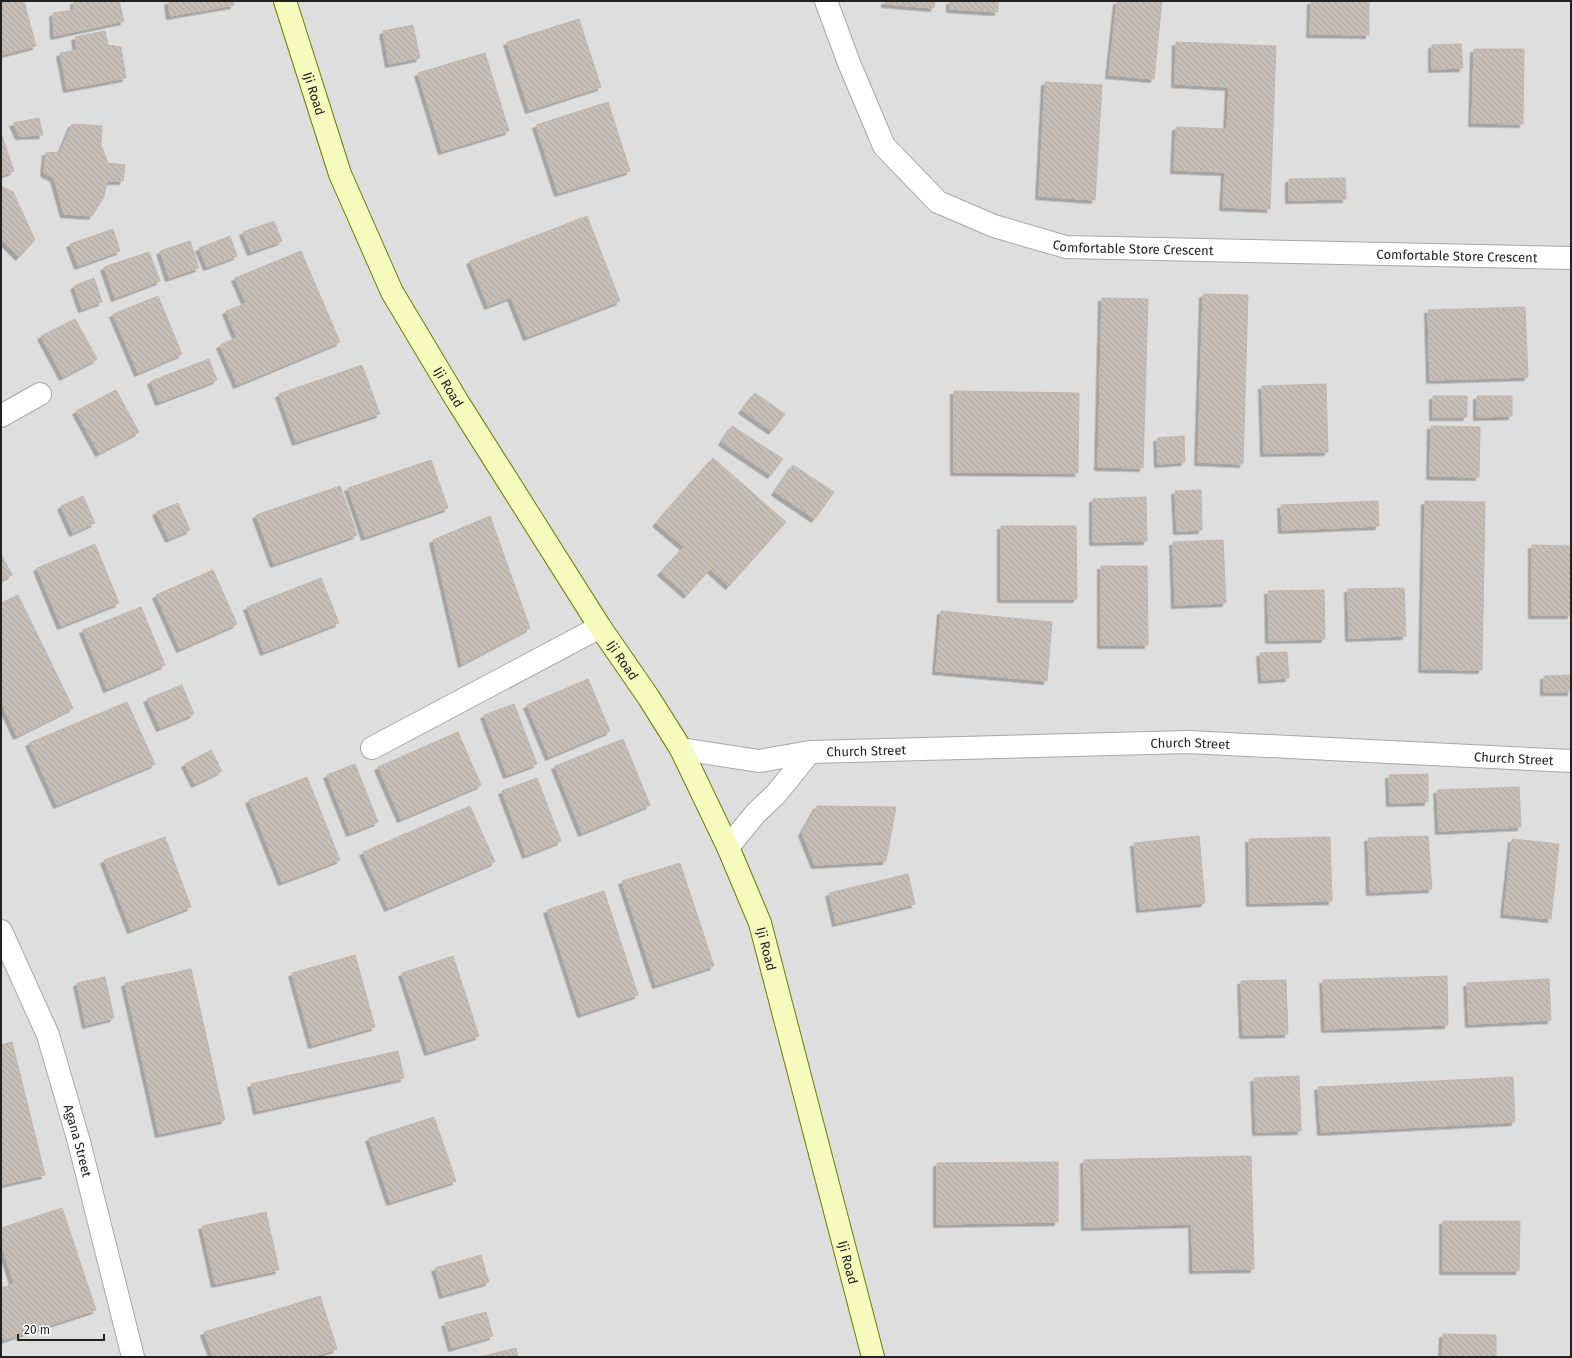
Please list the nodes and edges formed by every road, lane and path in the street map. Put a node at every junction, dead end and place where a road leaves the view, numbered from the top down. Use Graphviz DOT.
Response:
graph roads {
  1 [pos="285,1"];
  2 [pos="826,1"];
  3 [pos="1571,258"];
  4 [pos="40,394"];
  5 [pos="1,416"];
  6 [pos="600,627"];
  7 [pos="372,748"];
  8 [pos="681,749"];
  9 [pos="810,752"];
  10 [pos="1571,761"];
  11 [pos="728,847"];
  12 [pos="1,931"];
  13 [pos="133,1357"];
  14 [pos="873,1357"];
  1 -- 6 [label="street, Iji Road"];
  2 -- 3 [label="street, Comfortable Store Crescent"];
  4 -- 5 [label="street"];
  6 -- 7 [label="street"];
  6 -- 8 [label="street, Iji Road"];
  8 -- 9 [label="street, Church Street"];
  8 -- 11 [label="street, Iji Road"];
  9 -- 10 [label="street, Church Street"];
  9 -- 11 [label="street"];
  11 -- 14 [label="street, Iji Road"];
  12 -- 13 [label="street, Agana Street"];
}
